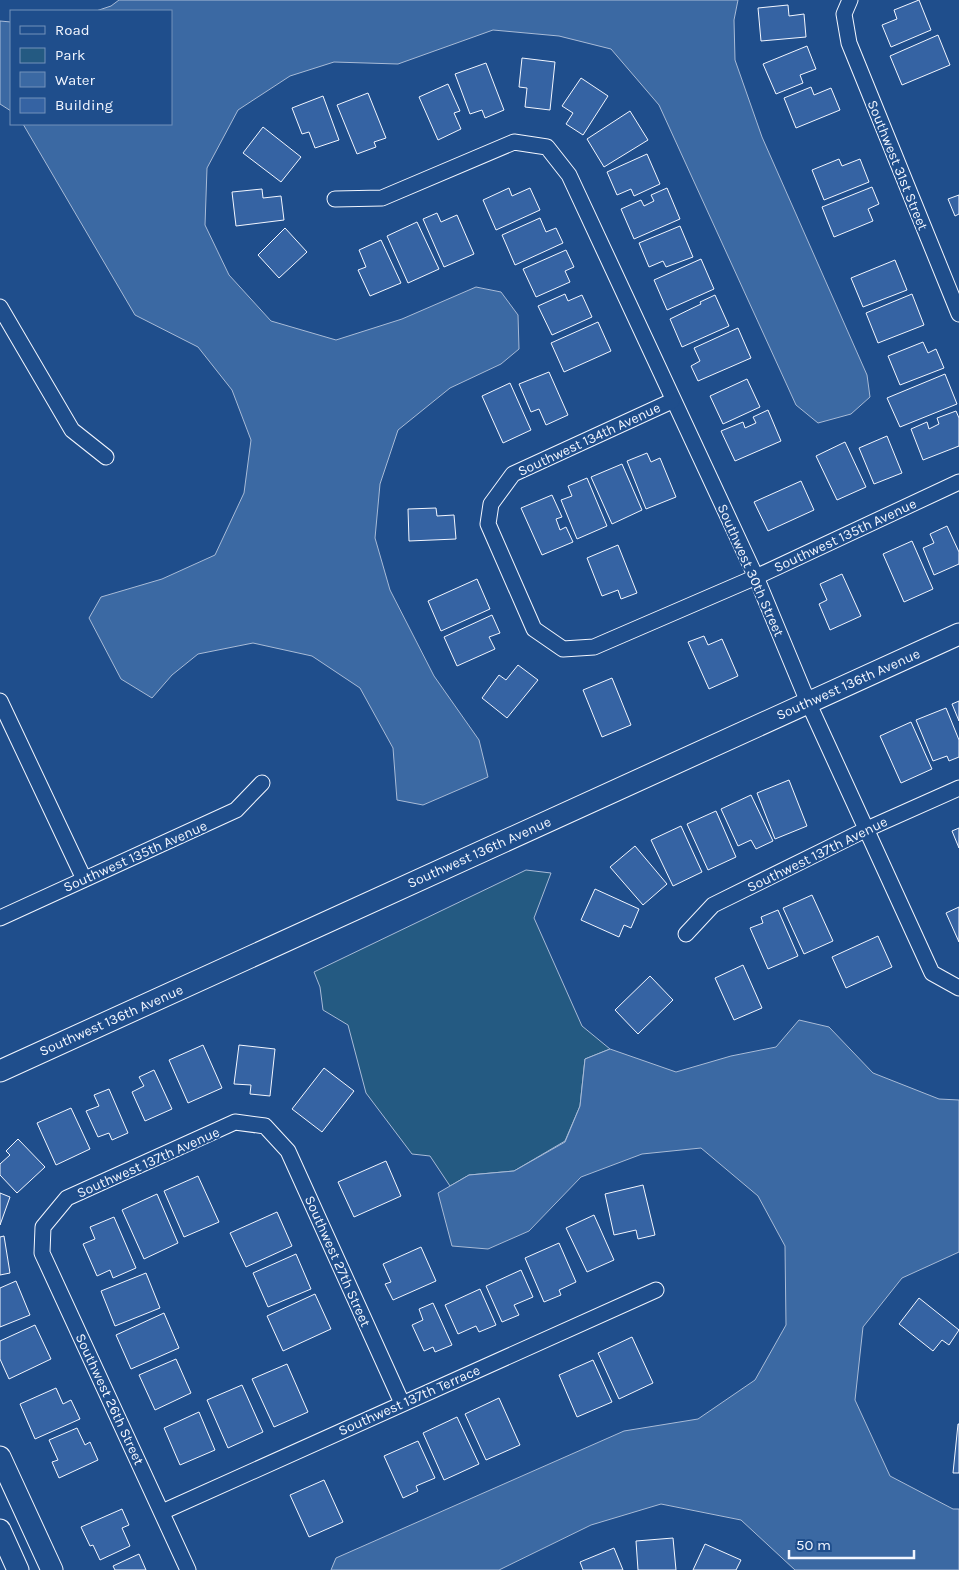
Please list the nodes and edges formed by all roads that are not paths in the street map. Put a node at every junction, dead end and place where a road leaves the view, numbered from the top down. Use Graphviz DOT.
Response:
graph roads {
  1 [pos="847,7"];
  2 [pos="335,199"];
  3 [pos="0,307"];
  4 [pos="959,314"];
  5 [pos="672,400"];
  6 [pos="106,457"];
  7 [pos="959,482"];
  8 [pos="756,577"];
  9 [pos="959,634"];
  10 [pos="563,649"];
  11 [pos="0,701"];
  12 [pos="808,702"];
  13 [pos="262,783"];
  14 [pos="959,788"];
  15 [pos="867,829"];
  16 [pos="84,878"];
  17 [pos="0,918"];
  18 [pos="686,934"];
  19 [pos="958,988"];
  20 [pos="0,1070"];
  21 [pos="265,1126"];
  22 [pos="43,1226"];
  23 [pos="656,1290"];
  24 [pos="402,1403"];
  25 [pos="0,1456"];
  26 [pos="162,1512"];
  27 [pos="0,1530"];
  28 [pos="18,1570"];
  29 [pos="52,1570"];
  30 [pos="188,1570"];
  1 -- 4 [label="street, Southwest 31st Street"];
  2 -- 5 [label="street, Southwest 30th Street"];
  3 -- 6 [label="street"];
  5 -- 8 [label="street, Southwest 30th Street"];
  5 -- 10 [label="street, Southwest 134th Avenue"];
  7 -- 8 [label="street, Southwest 135th Avenue"];
  8 -- 10 [label="street, Southwest 135th Avenue"];
  8 -- 12 [label="street, Southwest 30th Street"];
  9 -- 12 [label="street, Southwest 136th Avenue"];
  11 -- 16 [label="street"];
  12 -- 15 [label="street, Southwest 30th Street"];
  12 -- 20 [label="street, Southwest 136th Avenue"];
  13 -- 16 [label="street, Southwest 135th Avenue"];
  14 -- 15 [label="street, Southwest 137th Avenue"];
  15 -- 18 [label="street, Southwest 137th Avenue"];
  15 -- 19 [label="street, Southwest 30th Street"];
  16 -- 17 [label="street, Southwest 135th Avenue"];
  21 -- 22 [label="street, Southwest 137th Avenue"];
  21 -- 24 [label="street, Southwest 27th Street"];
  22 -- 26 [label="street, Southwest 26th Street"];
  23 -- 24 [label="street, Southwest 137th Terrace"];
  24 -- 26 [label="street, Southwest 137th Terrace"];
  25 -- 29 [label="street"];
  26 -- 30 [label="street, Southwest 26th Street"];
  27 -- 28 [label="street"];
}
